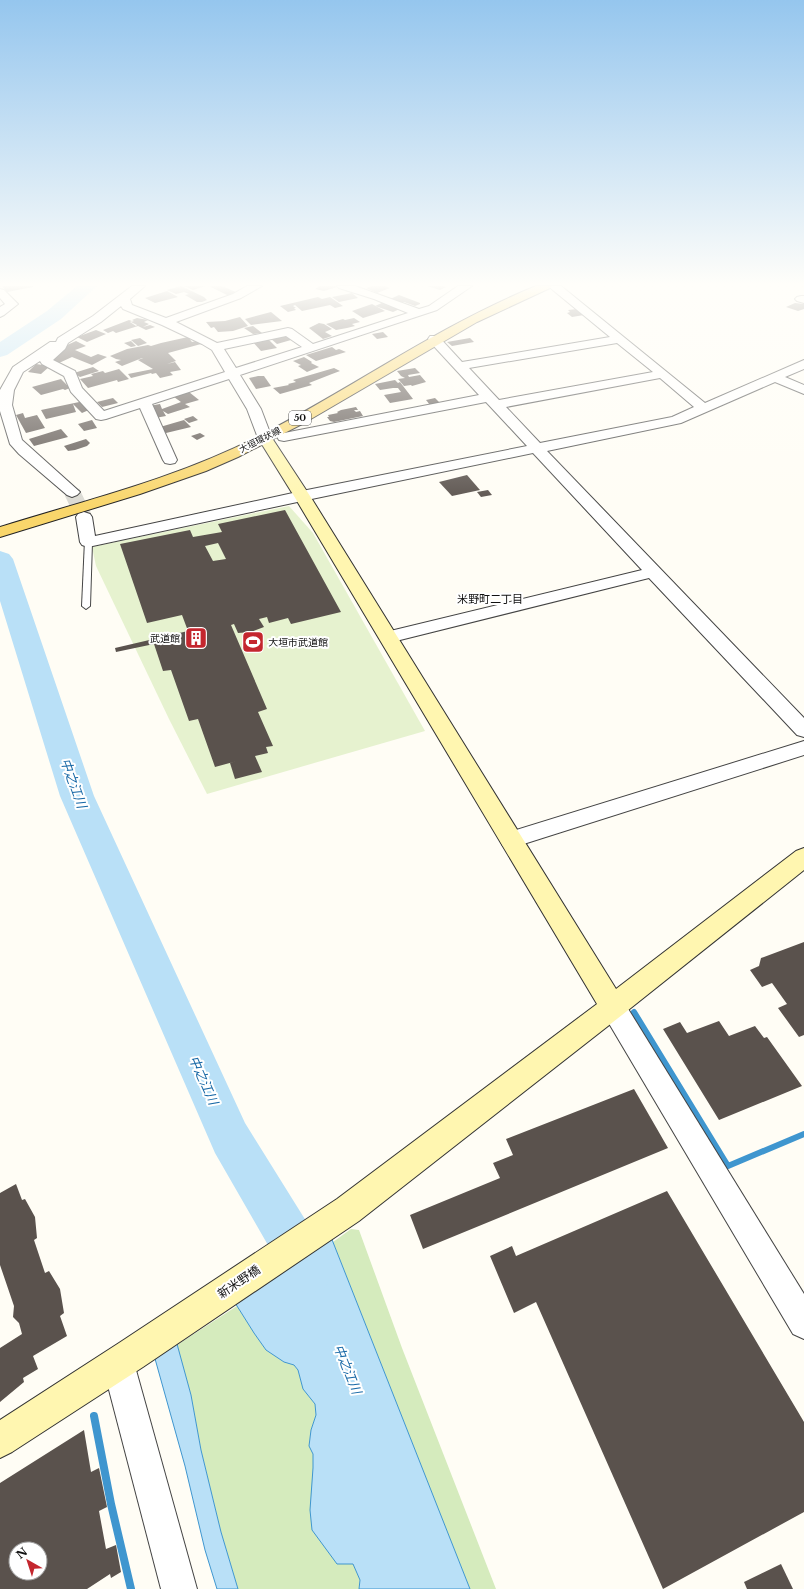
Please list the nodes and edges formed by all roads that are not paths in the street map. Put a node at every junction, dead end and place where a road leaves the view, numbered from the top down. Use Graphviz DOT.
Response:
graph roads {
  1 [pos="33,360"];
  2 [pos="46,360"];
  3 [pos="224,360"];
  4 [pos="275,360"];
  5 [pos="370,360"];
  6 [pos="370,360"];
  7 [pos="455,360"];
  8 [pos="494,360"];
  9 [pos="646,360"];
  10 [pos="804,364"];
  11 [pos="460,366"];
  12 [pos="233,374"];
  13 [pos="663,374"];
  14 [pos="775,377"];
  15 [pos="804,390"];
  16 [pos="316,395"];
  17 [pos="493,401"];
  18 [pos="144,402"];
  19 [pos="705,408"];
  20 [pos="265,428"];
  21 [pos="284,437"];
  22 [pos="535,448"];
  23 [pos="170,460"];
  24 [pos="72,492"];
  25 [pos="302,496"];
  26 [pos="37,516"];
  27 [pos="84,517"];
  28 [pos="0,523"];
  29 [pos="0,532"];
  30 [pos="88,542"];
  31 [pos="653,572"];
  32 [pos="86,606"];
  33 [pos="388,637"];
  34 [pos="804,730"];
  35 [pos="804,748"];
  36 [pos="511,840"];
  37 [pos="804,857"];
  38 [pos="613,1007"];
  39 [pos="804,1323"];
  40 [pos="124,1359"];
  41 [pos="0,1440"];
  42 [pos="179,1589"];
  1 -- 24 [label="street"];
  2 -- 18 [label="street"];
  3 -- 12 [label="street"];
  4 -- 12 [label="street"];
  5 -- 16 [label="main road, 大垣環状線 / 50"];
  6 -- 20 [label="main road, 大垣環状線 / 50"];
  7 -- 11 [label="street"];
  8 -- 11 [label="street"];
  9 -- 13 [label="street"];
  10 -- 14 [label="street"];
  11 -- 17 [label="street"];
  12 -- 18 [label="street"];
  12 -- 20 [label="street"];
  13 -- 17 [label="street"];
  13 -- 19 [label="street"];
  14 -- 15 [label="street"];
  14 -- 19 [label="street"];
  17 -- 21 [label="street"];
  17 -- 22 [label="street"];
  18 -- 23 [label="street"];
  19 -- 22 [label="street"];
  20 -- 25 [label="street"];
  20 -- 26 [label="main road, 大垣環状線 / 50"];
  22 -- 25 [label="street"];
  22 -- 31 [label="street"];
  25 -- 30 [label="street"];
  25 -- 33 [label="street"];
  26 -- 28 [label="main road, 大垣環状線 / 50"];
  26 -- 29 [label="main road, 大垣環状線 / 50"];
  27 -- 30 [label="street"];
  30 -- 32 [label="lane"];
  31 -- 33 [label="street"];
  31 -- 34 [label="street"];
  33 -- 36 [label="street"];
  35 -- 36 [label="street"];
  36 -- 38 [label="street"];
  37 -- 38 [label="street, 新米野橋"];
  38 -- 39 [label="street"];
  38 -- 40 [label="street, 新米野橋"];
  40 -- 41 [label="street, 新米野橋"];
  40 -- 42 [label="street"];
}
